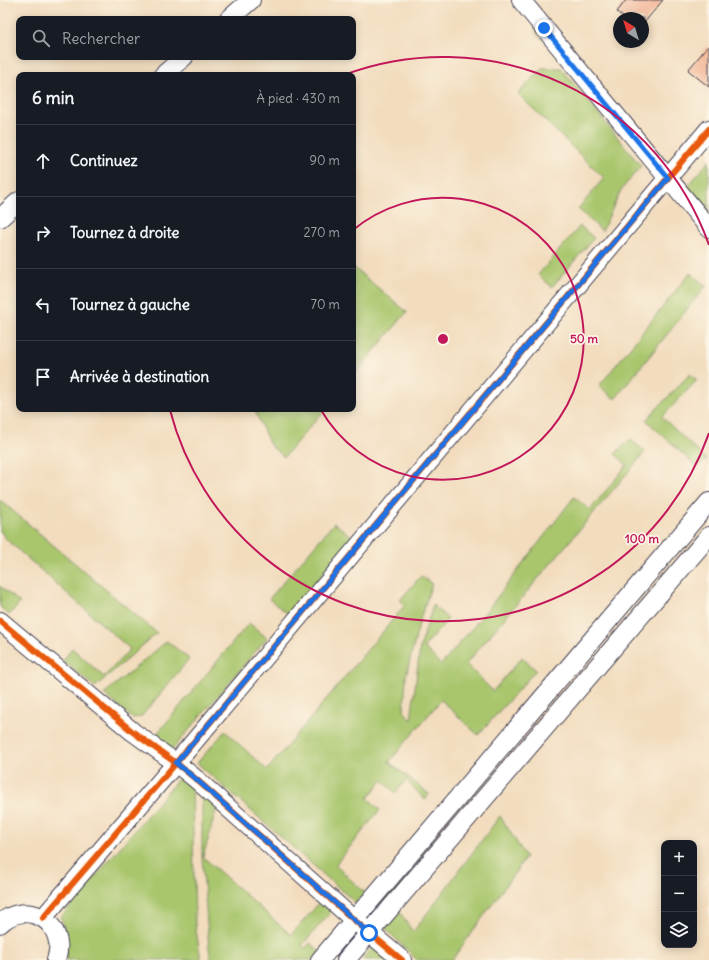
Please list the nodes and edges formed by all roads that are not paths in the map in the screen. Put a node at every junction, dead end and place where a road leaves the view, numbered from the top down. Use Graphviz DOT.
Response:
graph roads {
  1 [pos="251,0"];
  2 [pos="521,0"];
  3 [pos="232,16"];
  4 [pos="180,60"];
  5 [pos="166,72"];
  6 [pos="709,129"];
  7 [pos="668,178"];
  8 [pos="16,203"];
  9 [pos="0,218"];
  10 [pos="709,228"];
  11 [pos="709,502"];
  12 [pos="709,536"];
  13 [pos="0,621"];
  14 [pos="176,763"];
  15 [pos="2,918"];
  16 [pos="43,918"];
  17 [pos="354,920"];
  18 [pos="369,933"];
  19 [pos="56,960"];
  20 [pos="320,960"];
  21 [pos="346,960"];
  22 [pos="402,960"];
  1 -- 3 [label="street"];
  2 -- 7 [label="street"];
  4 -- 5 [label="street"];
  6 -- 7 [label="street"];
  7 -- 10 [label="street"];
  7 -- 14 [label="street"];
  8 -- 9 [label="street"];
  11 -- 17 [label="street"];
  12 -- 18 [label="street"];
  13 -- 14 [label="street"];
  14 -- 16 [label="street"];
  14 -- 17 [label="street"];
  15 -- 16 [label="street"];
  16 -- 19 [label="street"];
  17 -- 18 [label="street"];
  17 -- 20 [label="street"];
  18 -- 21 [label="street"];
  18 -- 22 [label="street"];
}
